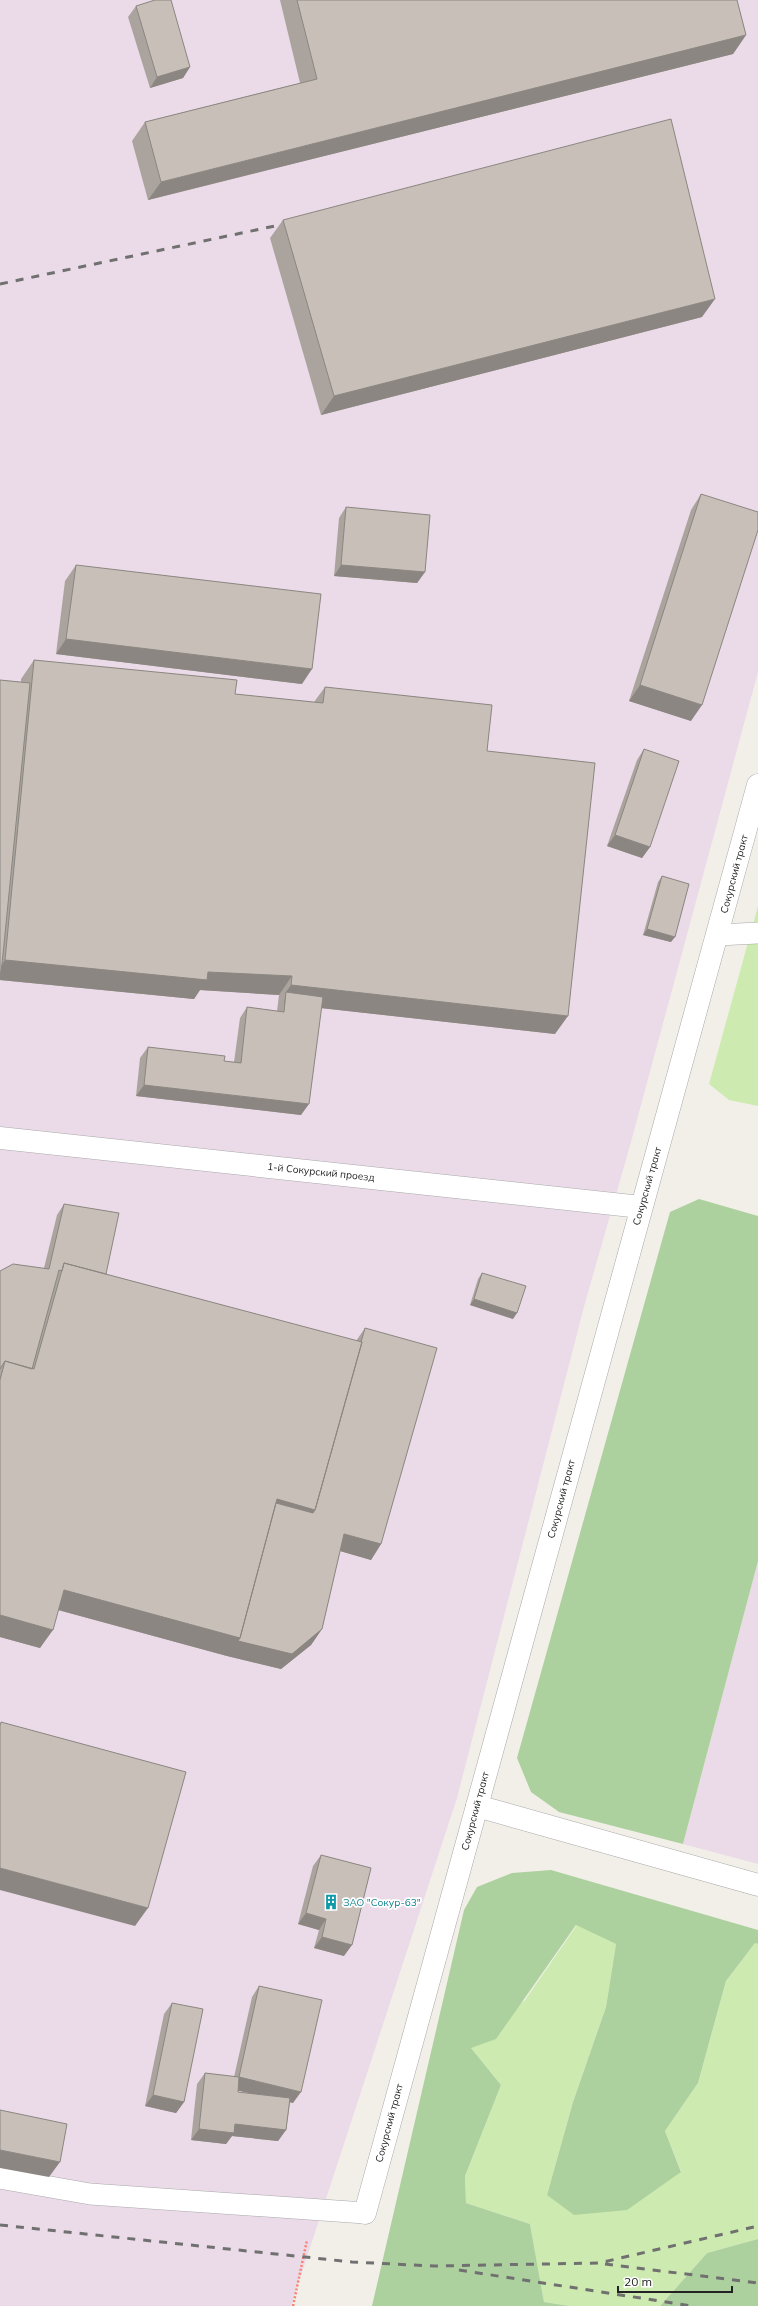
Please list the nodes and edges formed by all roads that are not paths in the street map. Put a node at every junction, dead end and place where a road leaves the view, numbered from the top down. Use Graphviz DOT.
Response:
graph roads {
  1 [pos="758,785"];
  2 [pos="758,934"];
  3 [pos="718,935"];
  4 [pos="0,1138"];
  5 [pos="641,1207"];
  6 [pos="477,1806"];
  7 [pos="758,1886"];
  8 [pos="0,2178"];
  9 [pos="365,2213"];
  1 -- 3 [label="street, Сокурский тракт"];
  2 -- 3 [label="lane"];
  3 -- 5 [label="street, Сокурский тракт"];
  4 -- 5 [label="street, 1-й Сокурский проезд"];
  5 -- 6 [label="street, Сокурский тракт"];
  6 -- 7 [label="street"];
  6 -- 9 [label="street, Сокурский тракт"];
  8 -- 9 [label="lane"];
}
